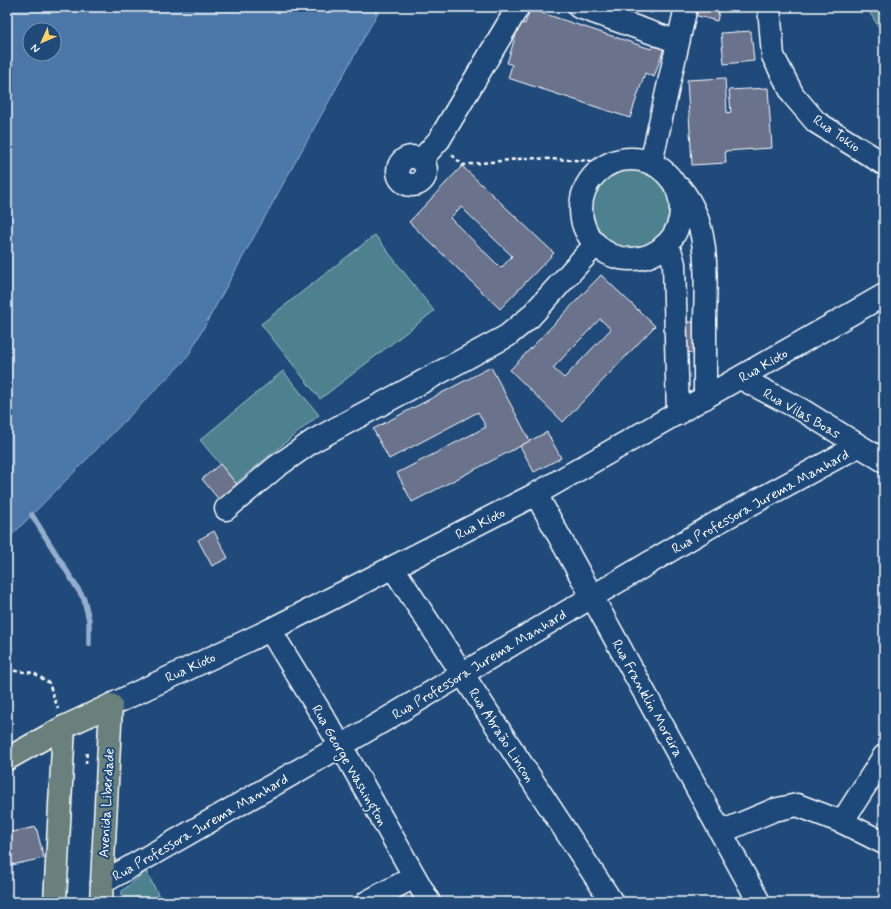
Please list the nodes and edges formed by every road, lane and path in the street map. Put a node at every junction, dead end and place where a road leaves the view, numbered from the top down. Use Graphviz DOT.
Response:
graph roads {
  1 [pos="518,7"];
  2 [pos="579,7"];
  3 [pos="686,7"];
  4 [pos="770,7"];
  5 [pos="678,42"];
  6 [pos="437,143"];
  7 [pos="421,160"];
  8 [pos="615,162"];
  9 [pos="651,163"];
  10 [pos="884,164"];
  11 [pos="670,178"];
  12 [pos="596,244"];
  13 [pos="664,246"];
  14 [pos="884,295"];
  15 [pos="740,378"];
  16 [pos="704,398"];
  17 [pos="678,414"];
  18 [pos="858,446"];
  19 [pos="884,461"];
  20 [pos="536,494"];
  21 [pos="226,509"];
  22 [pos="393,568"];
  23 [pos="593,596"];
  24 [pos="270,630"];
  25 [pos="7,670"];
  26 [pos="462,675"];
  27 [pos="111,705"];
  28 [pos="64,727"];
  29 [pos="341,746"];
  30 [pos="884,756"];
  31 [pos="7,759"];
  32 [pos="842,822"];
  33 [pos="721,832"];
  34 [pos="884,842"];
  35 [pos="414,877"];
  36 [pos="101,892"];
  37 [pos="55,902"];
  38 [pos="367,902"];
  39 [pos="429,902"];
  40 [pos="612,902"];
  41 [pos="759,902"];
  1 -- 6 [label="street"];
  2 -- 5 [label="street"];
  3 -- 5 [label="street"];
  4 -- 10 [label="street, Rua Tokio"];
  5 -- 9 [label="street"];
  6 -- 7 [label="street"];
  6 -- 8 [label="path"];
  8 -- 9 [label="street"];
  8 -- 12 [label="street"];
  9 -- 11 [label="street"];
  11 -- 13 [label="street"];
  11 -- 16 [label="street"];
  12 -- 13 [label="street"];
  12 -- 21 [label="street"];
  13 -- 17 [label="street"];
  14 -- 15 [label="street, Rua Kioto"];
  15 -- 16 [label="street, Rua Kioto"];
  15 -- 18 [label="street, Rua Vilas Boas"];
  16 -- 17 [label="street, Rua Kioto"];
  17 -- 20 [label="street, Rua Kioto"];
  18 -- 19 [label="street, Rua Vilas Boas"];
  18 -- 23 [label="street, Rua Professora Jurema Manhard"];
  20 -- 22 [label="street, Rua Kioto"];
  20 -- 23 [label="street, Rua Franklin Moreira"];
  22 -- 24 [label="street, Rua Kioto"];
  22 -- 26 [label="street, Rua Abraão Lincon"];
  23 -- 26 [label="street, Rua Professora Jurema Manhard"];
  23 -- 33 [label="street, Rua Franklin Moreira"];
  24 -- 27 [label="street, Rua Kioto"];
  24 -- 29 [label="street, Rua George Washington"];
  25 -- 28 [label="path"];
  26 -- 29 [label="street, Rua Professora Jurema Manhard"];
  26 -- 40 [label="street, Rua Abraão Lincon"];
  27 -- 28 [label="main road, Rua Kioto"];
  27 -- 36 [label="main road, Avenida Liberdade"];
  28 -- 31 [label="main road, Rua Kioto"];
  28 -- 37 [label="main road"];
  29 -- 35 [label="street, Rua George Washington"];
  29 -- 36 [label="street, Rua Professora Jurema Manhard"];
  30 -- 32 [label="street"];
  32 -- 33 [label="street"];
  32 -- 34 [label="street"];
  33 -- 41 [label="street, Rua Franklin Moreira"];
  35 -- 38 [label="street"];
  35 -- 39 [label="street, Rua George Washington"];
}
